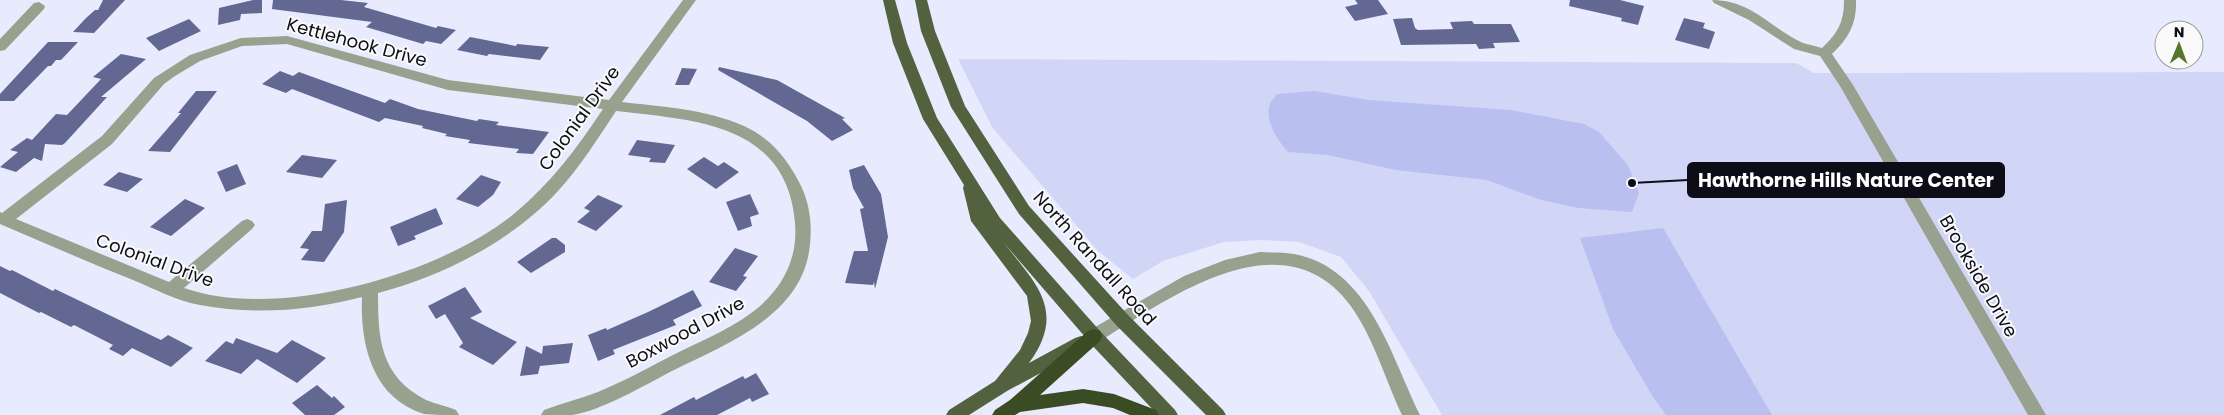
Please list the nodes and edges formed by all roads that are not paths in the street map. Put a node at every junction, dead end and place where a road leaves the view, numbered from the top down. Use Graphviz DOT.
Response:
graph roads {
  1 [pos="690,0"];
  2 [pos="888,0"];
  3 [pos="921,0"];
  4 [pos="1718,0"];
  5 [pos="1850,0"];
  6 [pos="39,6"];
  7 [pos="0,47"];
  8 [pos="1824,54"];
  9 [pos="612,106"];
  10 [pos="968,180"];
  11 [pos="2,219"];
  12 [pos="248,225"];
  13 [pos="172,289"];
  14 [pos="370,291"];
  15 [pos="1122,320"];
  16 [pos="1094,336"];
  17 [pos="1001,386"];
  18 [pos="1016,405"];
  19 [pos="450,415"];
  20 [pos="550,415"];
  21 [pos="955,415"];
  22 [pos="1000,415"];
  23 [pos="1150,415"];
  24 [pos="1170,415"];
  25 [pos="1217,415"];
  26 [pos="1411,415"];
  27 [pos="2037,415"];
  1 -- 9 [label="street, Colonial Drive"];
  2 -- 10 [label="main road"];
  3 -- 15 [label="main road, North Randall Road"];
  4 -- 8 [label="street"];
  5 -- 8 [label="street"];
  6 -- 7 [label="street"];
  8 -- 27 [label="street, Brookside Drive"];
  9 -- 11 [label="street, Kettlehook Drive"];
  9 -- 14 [label="street, Colonial Drive"];
  9 -- 20 [label="street, Boxwood Drive"];
  10 -- 16 [label="main road"];
  10 -- 17 [label="main road"];
  11 -- 13 [label="street, Colonial Drive"];
  12 -- 13 [label="street"];
  13 -- 14 [label="street, Colonial Drive"];
  14 -- 19 [label="street"];
  15 -- 16 [label="street"];
  15 -- 25 [label="main road, North Randall Road"];
  15 -- 26 [label="street"];
  16 -- 17 [label="main road"];
  16 -- 18 [label="highway"];
  16 -- 24 [label="main road"];
  17 -- 21 [label="main road"];
  18 -- 22 [label="highway"];
  18 -- 23 [label="highway"];
}
